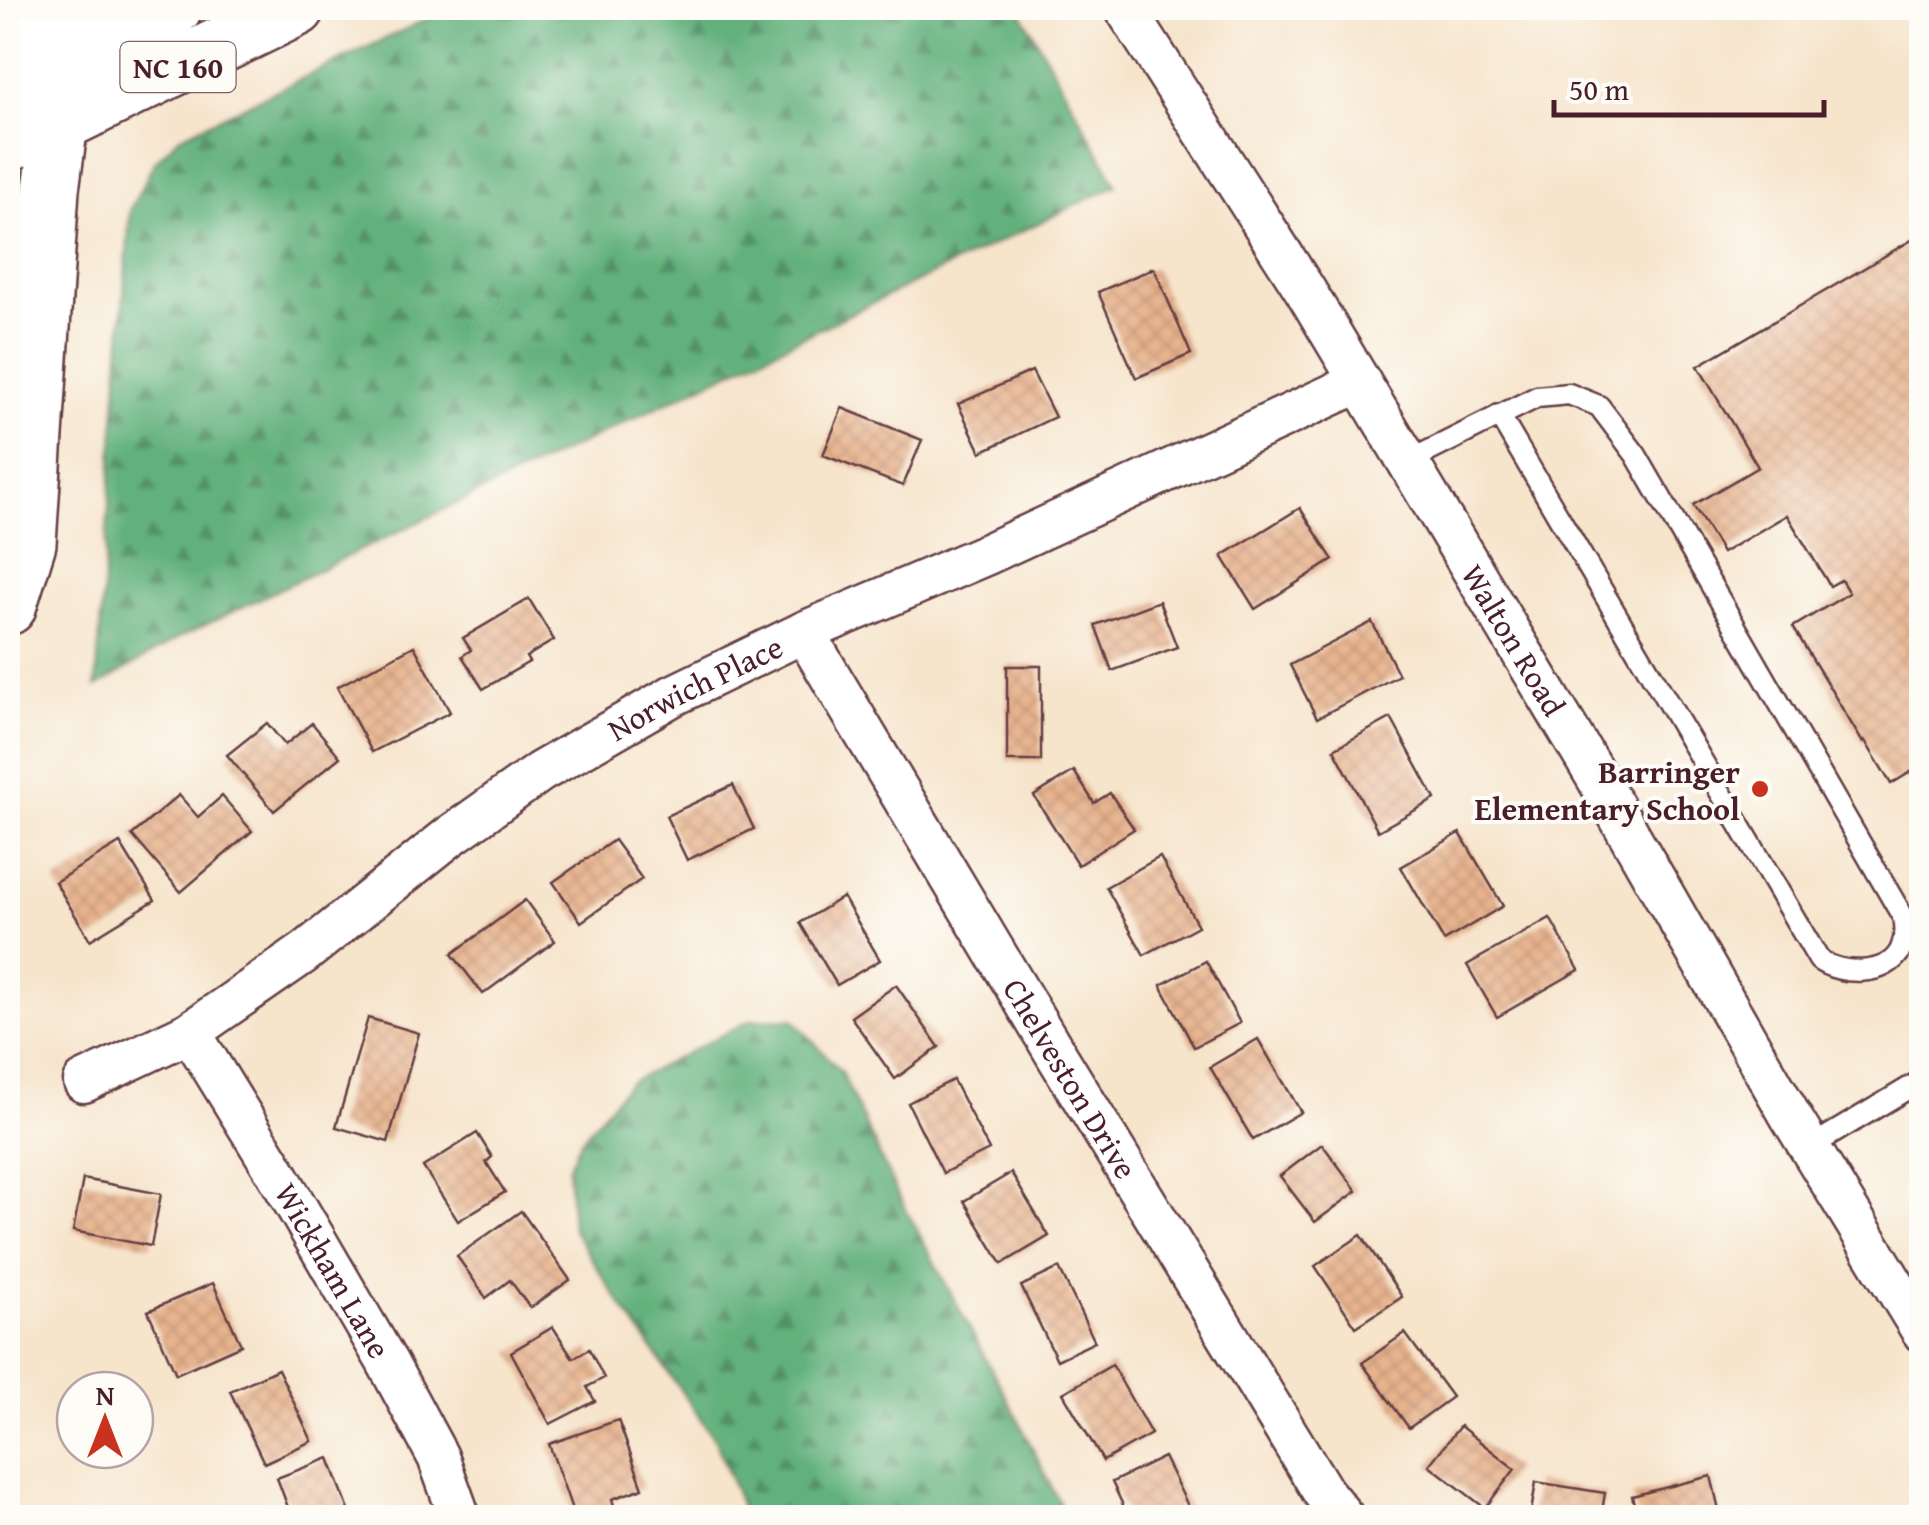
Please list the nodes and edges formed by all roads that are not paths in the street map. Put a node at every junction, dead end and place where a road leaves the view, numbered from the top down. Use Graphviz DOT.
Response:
graph roads {
  1 [pos="32,8"];
  2 [pos="174,8"];
  3 [pos="297,8"];
  4 [pos="1126,8"];
  5 [pos="44,59"];
  6 [pos="21,142"];
  7 [pos="1360,382"];
  8 [pos="1499,415"];
  9 [pos="1407,462"];
  10 [pos="8,607"];
  11 [pos="804,632"];
  12 [pos="190,1032"];
  13 [pos="1922,1080"];
  14 [pos="84,1082"];
  15 [pos="1810,1147"];
  16 [pos="1922,1331"];
  17 [pos="460,1518"];
  18 [pos="1344,1518"];
  1 -- 5 [label="street"];
  2 -- 5 [label="main road, NC 160"];
  3 -- 6 [label="main road, NC 160"];
  4 -- 7 [label="street, Walton Road"];
  5 -- 6 [label="main road"];
  6 -- 10 [label="main road"];
  7 -- 9 [label="street, Walton Road"];
  7 -- 11 [label="street, Norwich Place"];
  8 -- 8 [label="lane"];
  8 -- 9 [label="lane"];
  9 -- 15 [label="street, Walton Road"];
  11 -- 12 [label="street, Norwich Place"];
  11 -- 18 [label="street, Chelveston Drive"];
  12 -- 14 [label="street, Norwich Place"];
  12 -- 17 [label="street, Wickham Lane"];
  13 -- 15 [label="lane"];
  15 -- 16 [label="street, Walton Road"];
}
